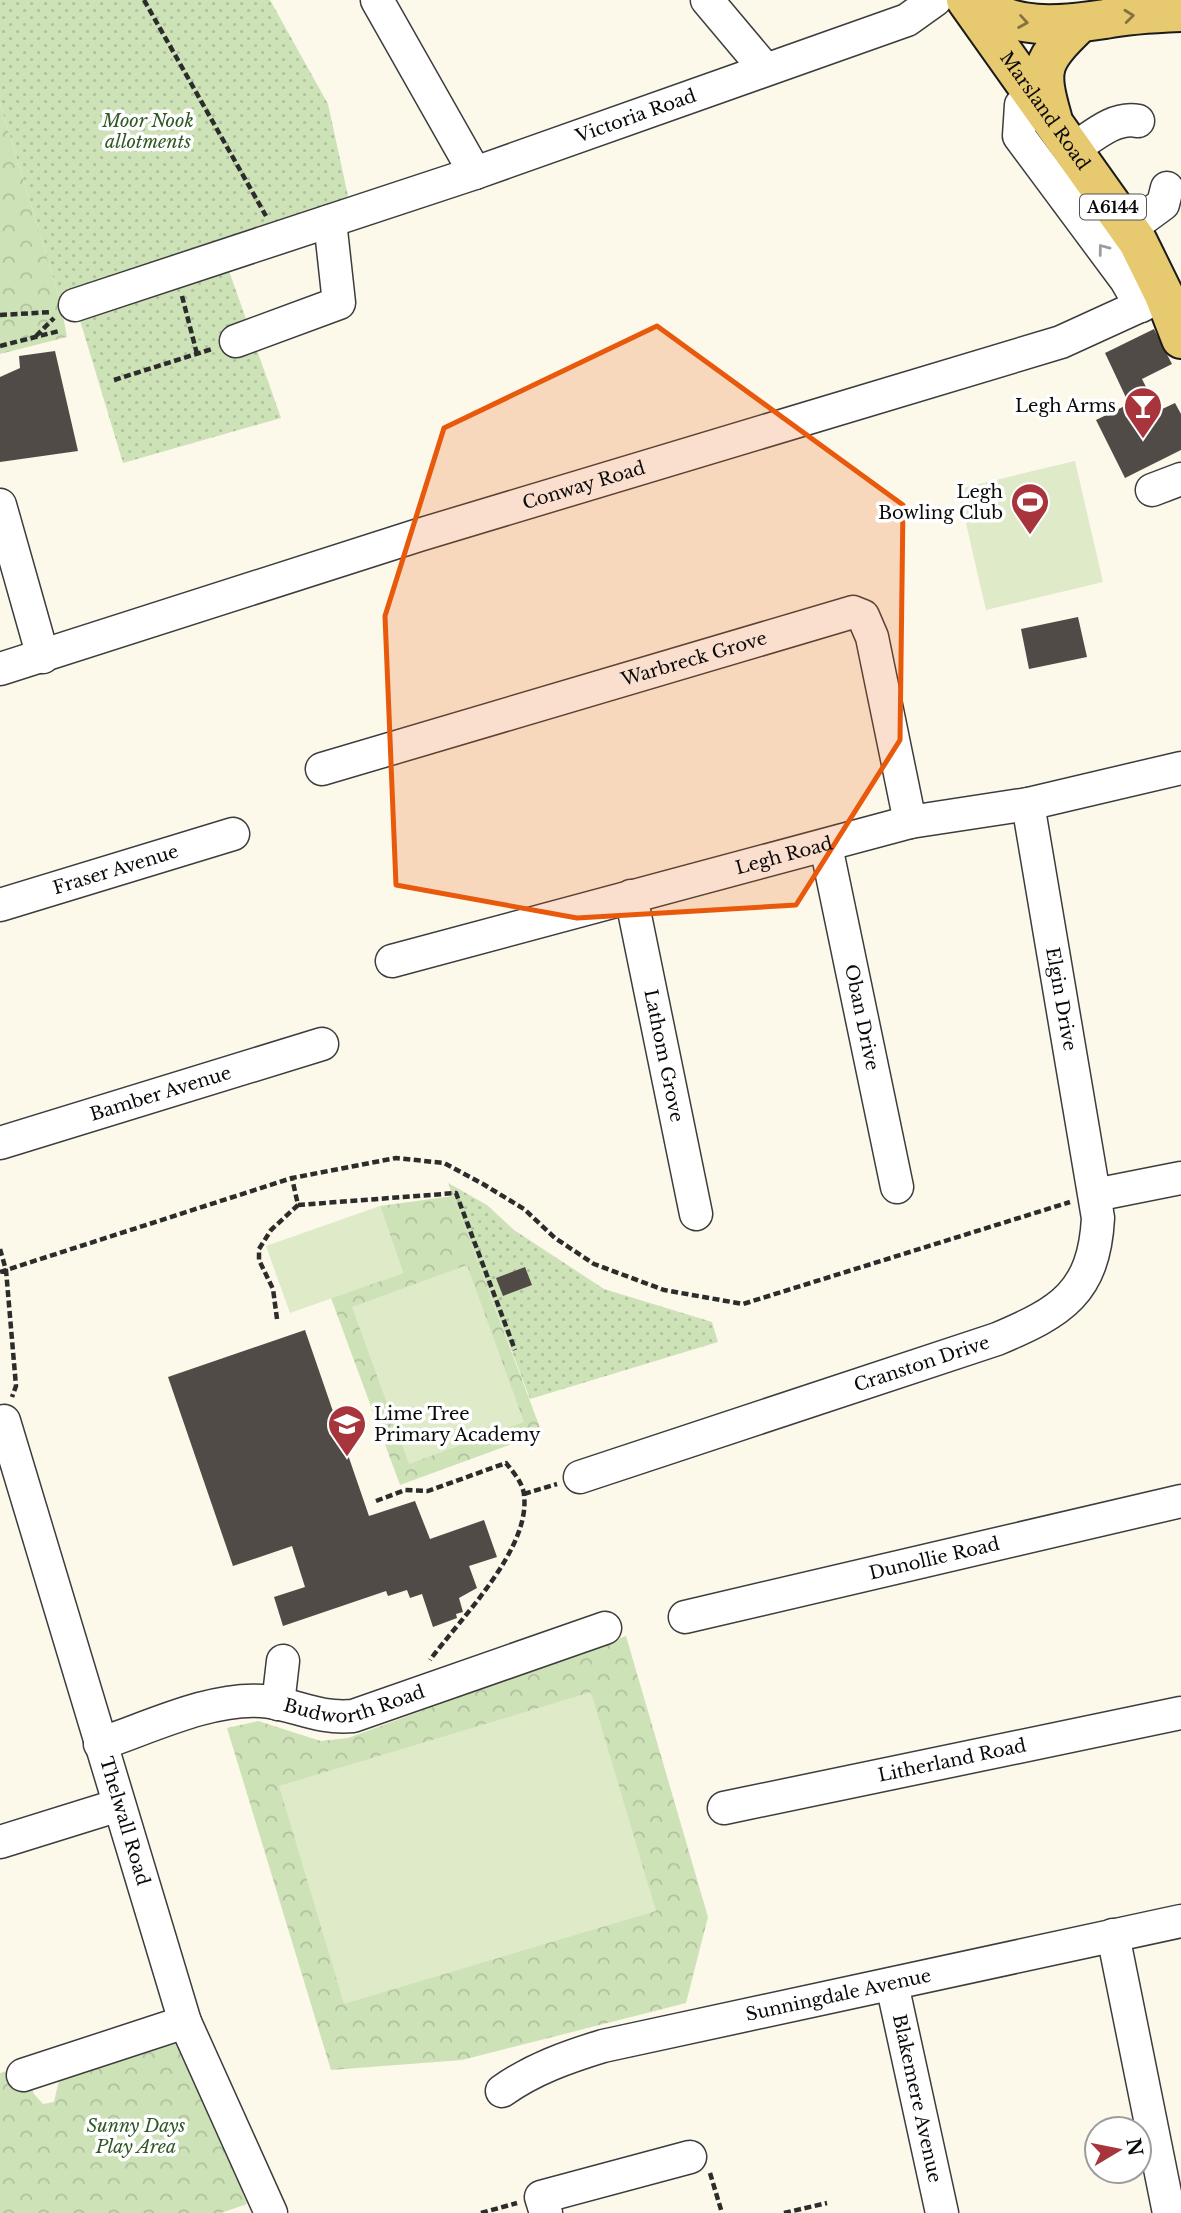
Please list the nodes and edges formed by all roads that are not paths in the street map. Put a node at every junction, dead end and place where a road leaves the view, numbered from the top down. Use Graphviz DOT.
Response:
graph roads {
  1 [pos="377,0"];
  2 [pos="707,0"];
  3 [pos="935,0"];
  4 [pos="966,0"];
  5 [pos="974,0"];
  6 [pos="1181,12"];
  7 [pos="1078,25"];
  8 [pos="765,69"];
  9 [pos="1138,121"];
  10 [pos="1053,124"];
  11 [pos="475,173"];
  12 [pos="1167,188"];
  13 [pos="330,220"];
  14 [pos="1129,229"];
  15 [pos="1153,300"];
  16 [pos="64,316"];
  17 [pos="1181,339"];
  18 [pos="236,341"];
  19 [pos="0,505"];
  20 [pos="43,657"];
  21 [pos="0,669"];
  22 [pos="1181,768"];
  23 [pos="322,769"];
  24 [pos="1028,804"];
  25 [pos="910,822"];
  26 [pos="233,834"];
  27 [pos="825,846"];
  28 [pos="631,896"];
  29 [pos="0,905"];
  30 [pos="392,961"];
  31 [pos="322,1044"];
  32 [pos="0,1143"];
  33 [pos="1181,1178"];
  34 [pos="897,1187"];
  35 [pos="1095,1195"];
  36 [pos="696,1214"];
  37 [pos="5,1439"];
  38 [pos="580,1477"];
  39 [pos="1181,1501"];
  40 [pos="685,1617"];
  41 [pos="605,1628"];
  42 [pos="283,1661"];
  43 [pos="278,1704"];
  44 [pos="1181,1713"];
  45 [pos="100,1744"];
  46 [pos="119,1805"];
  47 [pos="724,1808"];
  48 [pos="0,1842"];
  49 [pos="1181,1921"];
  50 [pos="1113,1935"];
  51 [pos="892,1984"];
  52 [pos="185,2022"];
  53 [pos="23,2074"];
  54 [pos="502,2091"];
  55 [pos="690,2157"];
  56 [pos="544,2205"];
  57 [pos="271,2213"];
  58 [pos="942,2213"];
  59 [pos="1169,2213"];
  1 -- 11 [label="street"];
  2 -- 8 [label="street"];
  3 -- 8 [label="street, Victoria Road"];
  4 -- 10 [label="main road, Marsland Road / A6144"];
  5 -- 7 [label="main road, one-way"];
  7 -- 6 [label="main road, one-way"];
  7 -- 10 [label="main road, A6144"];
  8 -- 11 [label="street, Victoria Road"];
  9 -- 10 [label="street"];
  10 -- 14 [label="main road, Marsland Road / A6144"];
  15 -- 10 [label="street, one-way"];
  11 -- 13 [label="street, Victoria Road"];
  12 -- 14 [label="street"];
  13 -- 16 [label="street, Victoria Road"];
  13 -- 18 [label="street"];
  14 -- 15 [label="main road, Marsland Road / A6144"];
  15 -- 17 [label="main road, A6144"];
  15 -- 20 [label="street, Conway Road"];
  19 -- 20 [label="street"];
  20 -- 21 [label="street, Conway Road"];
  22 -- 24 [label="street, Legh Road"];
  23 -- 25 [label="street, Warbreck Grove"];
  24 -- 25 [label="street, Legh Road"];
  24 -- 35 [label="street, Elgin Drive"];
  25 -- 27 [label="street, Legh Road"];
  26 -- 29 [label="street, Fraser Avenue"];
  27 -- 28 [label="street, Legh Road"];
  27 -- 34 [label="street, Oban Drive"];
  28 -- 30 [label="street, Legh Road"];
  28 -- 36 [label="street, Lathom Grove"];
  31 -- 32 [label="street, Bamber Avenue"];
  33 -- 35 [label="street"];
  35 -- 38 [label="street, Cranston Drive"];
  37 -- 45 [label="street, Thelwall Road"];
  39 -- 40 [label="street, Dunollie Road"];
  41 -- 43 [label="street, Budworth Road"];
  42 -- 43 [label="street"];
  43 -- 45 [label="street, Budworth Road"];
  44 -- 47 [label="street, Litherland Road"];
  45 -- 46 [label="street, Thelwall Road"];
  46 -- 48 [label="street"];
  46 -- 52 [label="street, Thelwall Road"];
  49 -- 50 [label="street, Sunningdale Avenue"];
  50 -- 51 [label="street, Sunningdale Avenue"];
  50 -- 59 [label="street"];
  51 -- 54 [label="street, Sunningdale Avenue"];
  51 -- 58 [label="street, Blakemere Avenue"];
  52 -- 53 [label="street"];
  52 -- 57 [label="street, Thelwall Road"];
  55 -- 56 [label="street"];
}
